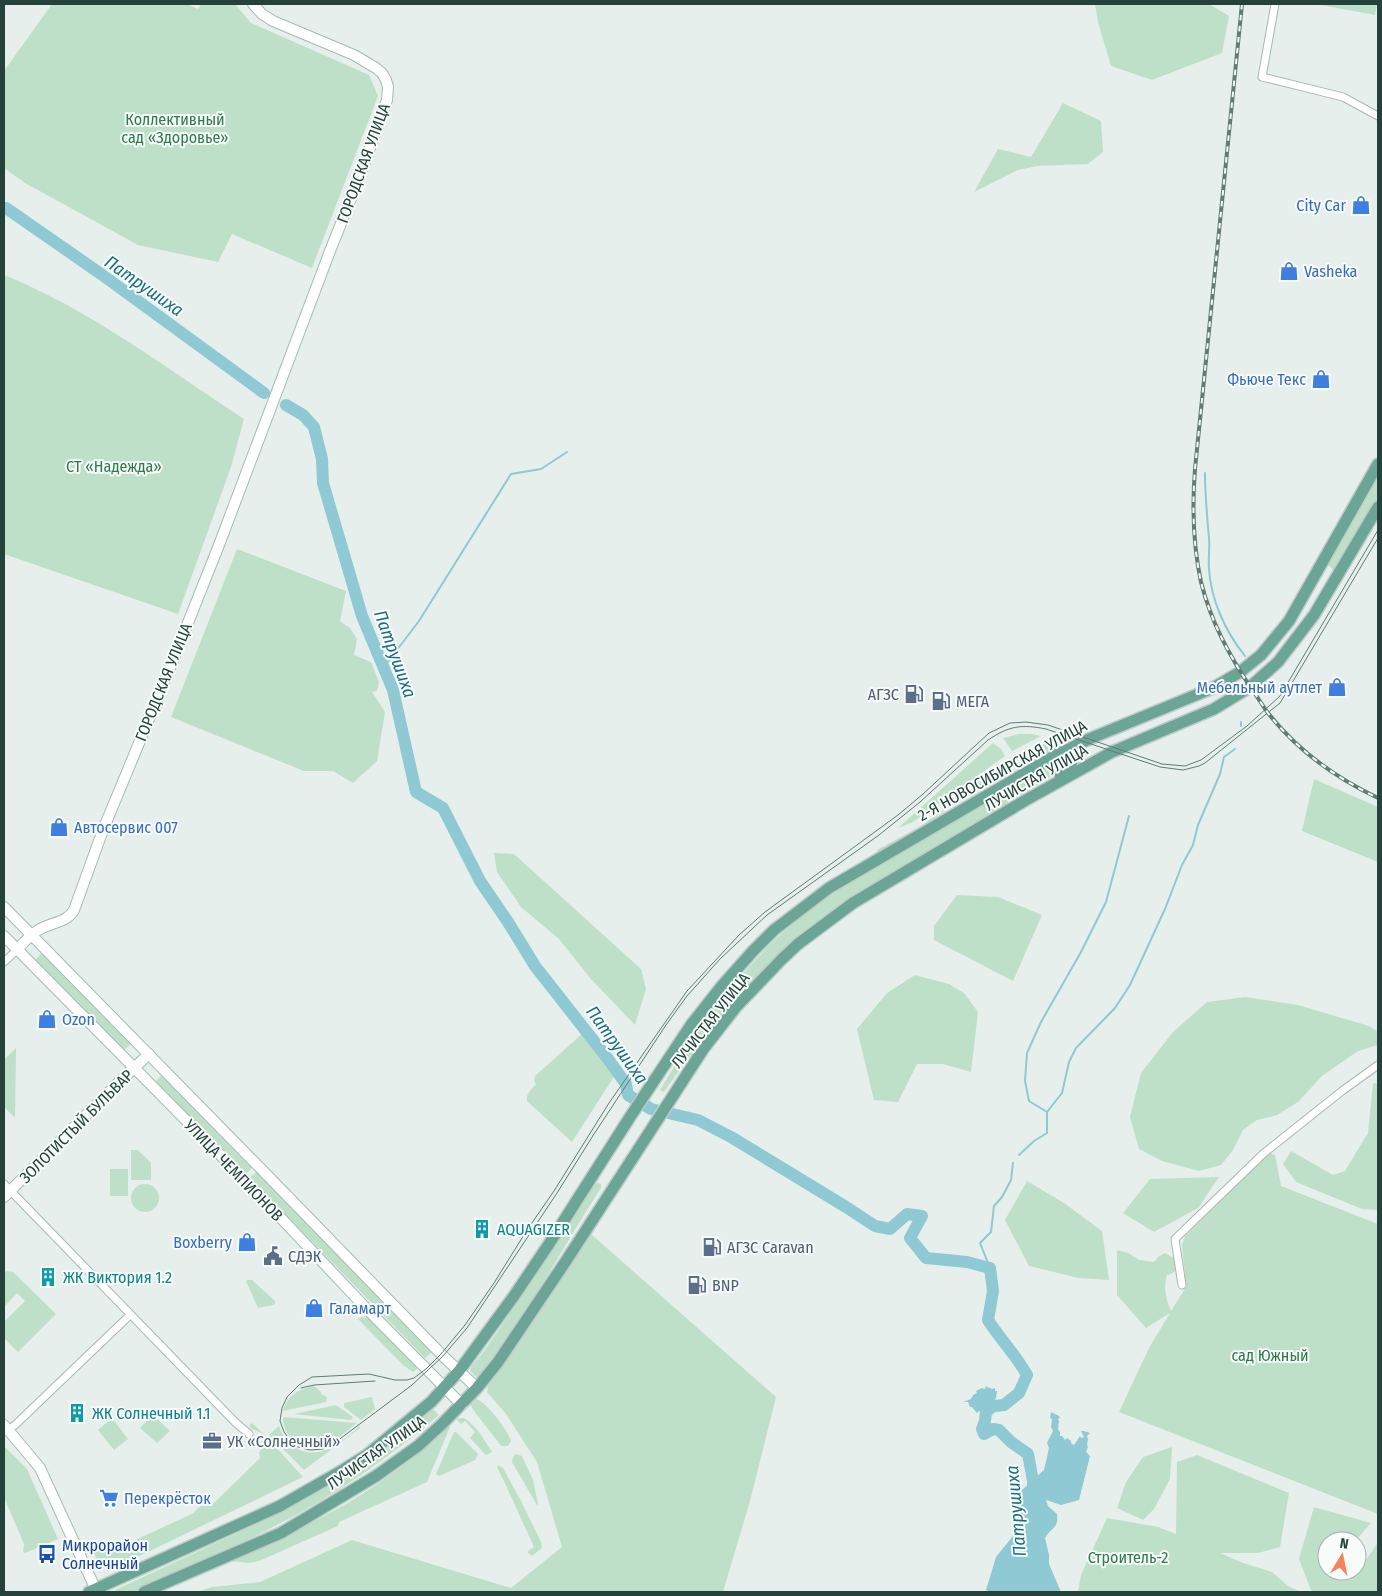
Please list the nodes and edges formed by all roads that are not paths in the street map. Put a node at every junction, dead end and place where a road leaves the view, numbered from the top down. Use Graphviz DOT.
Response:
graph roads {
  1 [pos="252,4"];
  2 [pos="1276,4"];
  3 [pos="1378,116"];
  4 [pos="1378,464"];
  5 [pos="1378,507"];
  6 [pos="1058,754"];
  7 [pos="1026,800"];
  8 [pos="4,907"];
  9 [pos="31,935"];
  10 [pos="4,936"];
  11 [pos="17,950"];
  12 [pos="4,962"];
  13 [pos="149,1054"];
  14 [pos="1378,1065"];
  15 [pos="134,1068"];
  16 [pos="650,1086"];
  17 [pos="6,1191"];
  18 [pos="1182,1285"];
  19 [pos="130,1315"];
  20 [pos="459,1371"];
  21 [pos="444,1388"];
  22 [pos="477,1388"];
  23 [pos="462,1405"];
  24 [pos="5,1428"];
  25 [pos="249,1434"];
  26 [pos="94,1591"];
  27 [pos="144,1592"];
  1 -- 9 [label="street, ГОРОДСКАЯ УЛИЦА"];
  2 -- 3 [label="street"];
  4 -- 6 [label="main road, 2-Я НОВОСИБИРСКАЯ УЛИЦА"];
  5 -- 7 [label="main road, ЛУЧИСТАЯ УЛИЦА"];
  6 -- 7 [label="main road"];
  6 -- 16 [label="main road, 2-Я НОВОСИБИРСКАЯ УЛИЦА"];
  7 -- 22 [label="main road, ЛУЧИСТАЯ УЛИЦА"];
  8 -- 9 [label="street, УЛИЦА ЧЕМПИОНОВ"];
  9 -- 11 [label="street"];
  9 -- 13 [label="street, УЛИЦА ЧЕМПИОНОВ"];
  10 -- 11 [label="street, УЛИЦА ЧЕМПИОНОВ"];
  11 -- 12 [label="street"];
  11 -- 15 [label="street, УЛИЦА ЧЕМПИОНОВ"];
  13 -- 15 [label="street, ЗОЛОТИСТЫЙ БУЛЬВАР"];
  13 -- 20 [label="street, УЛИЦА ЧЕМПИОНОВ"];
  14 -- 18 [label="street"];
  15 -- 17 [label="street, ЗОЛОТИСТЫЙ БУЛЬВАР"];
  15 -- 21 [label="street, УЛИЦА ЧЕМПИОНОВ"];
  16 -- 20 [label="main road, ЛУЧИСТАЯ УЛИЦА"];
  17 -- 19 [label="street"];
  19 -- 24 [label="street"];
  19 -- 25 [label="street"];
  20 -- 21 [label="main road, ЛУЧИСТАЯ УЛИЦА"];
  20 -- 22 [label="street, УЛИЦА ЧЕМПИОНОВ"];
  21 -- 23 [label="street, УЛИЦА ЧЕМПИОНОВ"];
  21 -- 26 [label="main road, ЛУЧИСТАЯ УЛИЦА"];
  22 -- 23 [label="main road, ЛУЧИСТАЯ УЛИЦА"];
  23 -- 27 [label="main road, ЛУЧИСТАЯ УЛИЦА"];
  24 -- 26 [label="street"];
}
